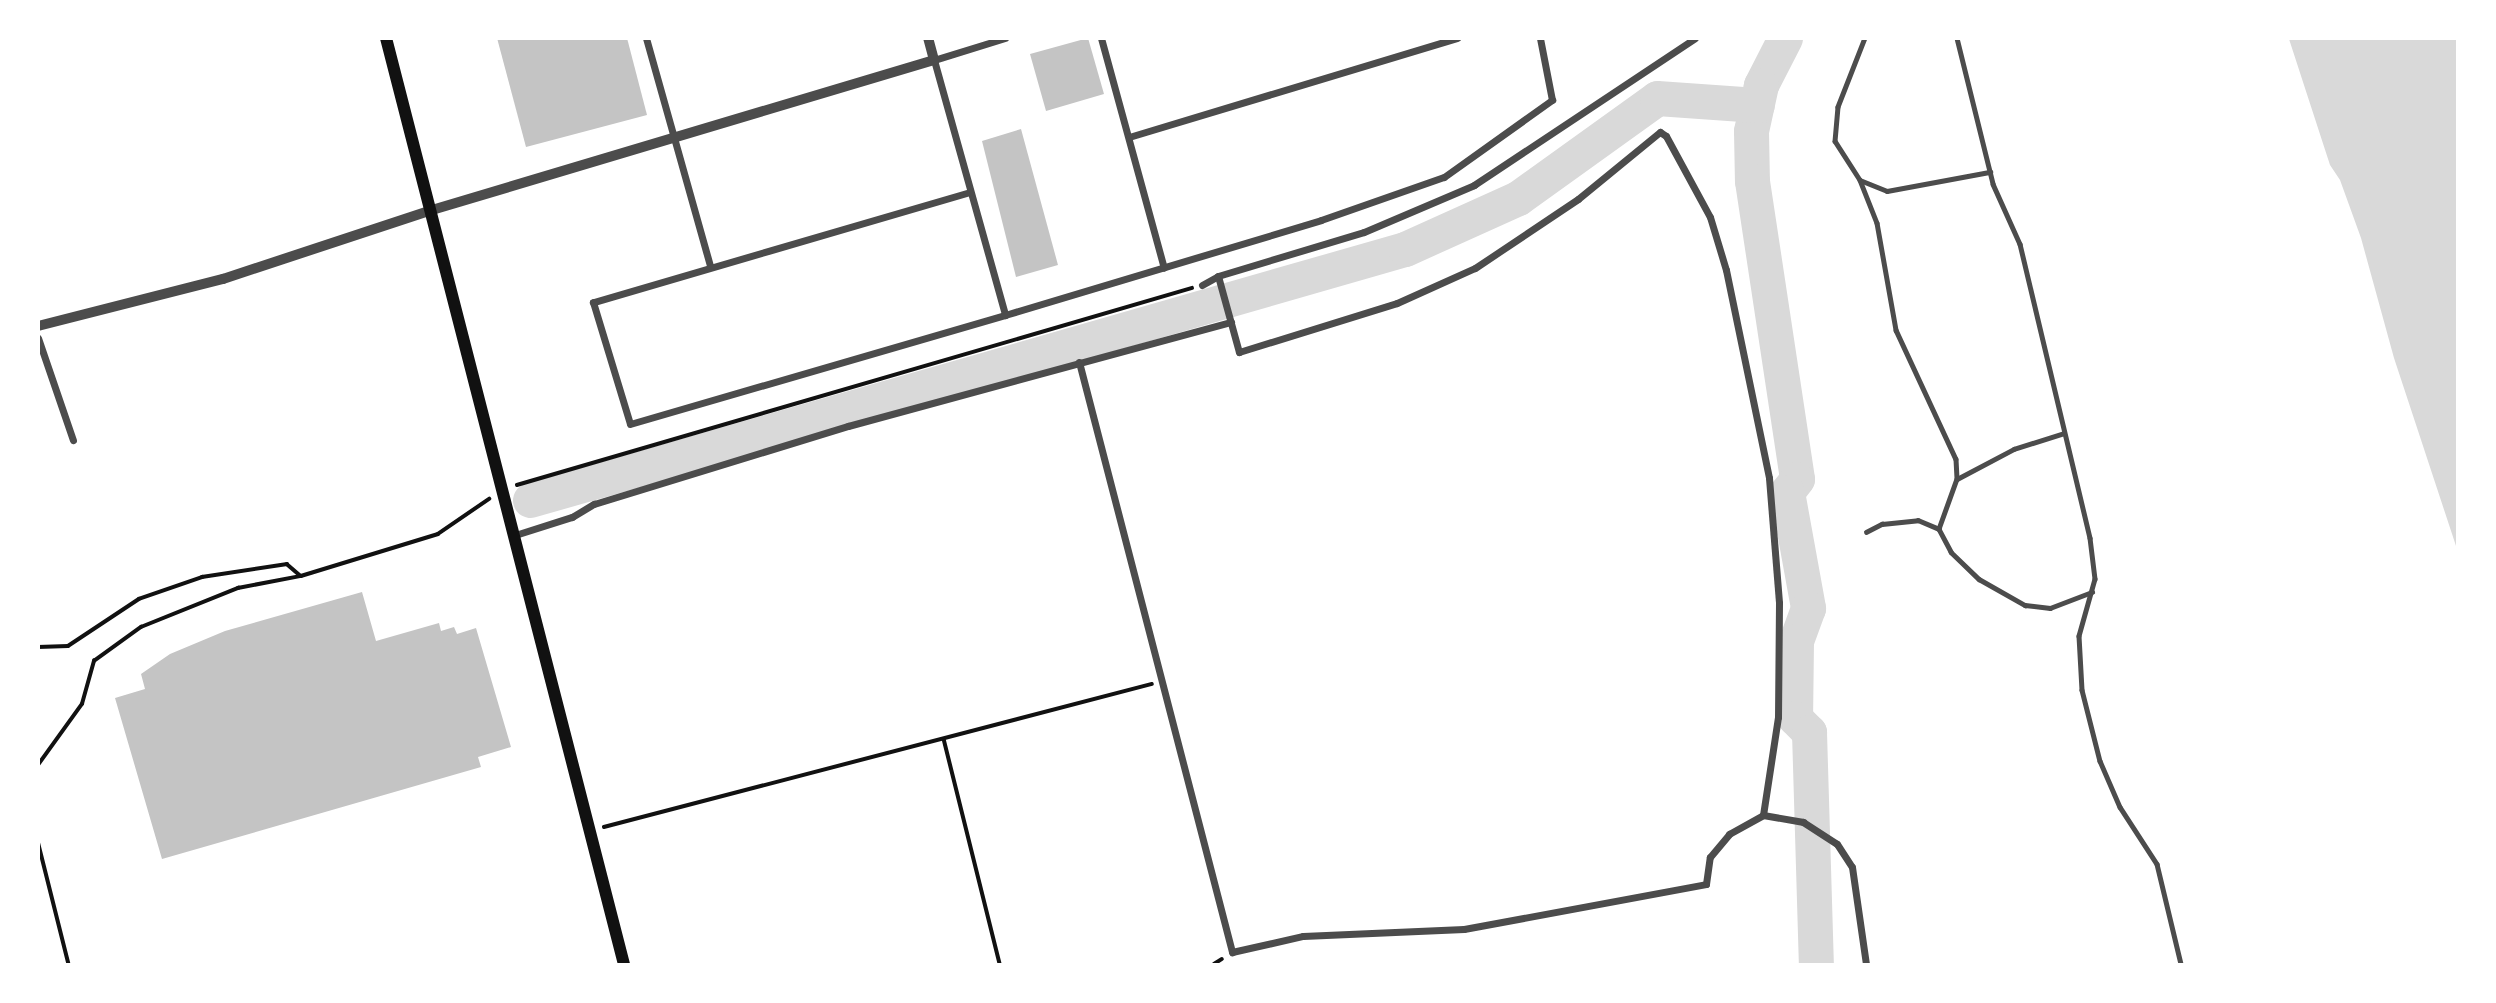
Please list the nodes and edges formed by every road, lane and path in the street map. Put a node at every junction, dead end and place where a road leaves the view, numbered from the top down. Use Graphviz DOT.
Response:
graph roads {
  1 [pos="386,38"];
  2 [pos="646,38"];
  3 [pos="928,38"];
  4 [pos="1005,38"];
  5 [pos="1101,38"];
  6 [pos="1457,38"];
  7 [pos="1539,38"];
  8 [pos="1695,38"];
  9 [pos="1864,38"];
  10 [pos="1958,38"];
  11 [pos="934,60"];
  12 [pos="1129,137"];
  13 [pos="673,139"];
  14 [pos="1990,172"];
  15 [pos="1860,180"];
  16 [pos="970,192"];
  17 [pos="432,210"];
  18 [pos="710,265"];
  19 [pos="1164,268"];
  20 [pos="1219,280"];
  21 [pos="1202,285"];
  22 [pos="1005,315"];
  23 [pos="1230,318"];
  24 [pos="38,327"];
  25 [pos="38,338"];
  26 [pos="1080,362"];
  27 [pos="2064,433"];
  28 [pos="73,440"];
  29 [pos="1957,479"];
  30 [pos="500,495"];
  31 [pos="1939,529"];
  32 [pos="1866,532"];
  33 [pos="510,533"];
  34 [pos="301,576"];
  35 [pos="2092,592"];
  36 [pos="38,647"];
  37 [pos="1164,680"];
  38 [pos="944,739"];
  39 [pos="38,765"];
  40 [pos="1763,816"];
  41 [pos="589,831"];
  42 [pos="38,841"];
  43 [pos="69,964"];
  44 [pos="624,964"];
  45 [pos="1000,964"];
  46 [pos="1866,964"];
  47 [pos="2181,964"];
  1 -- 17 [label="main road"];
  2 -- 13 [label="street"];
  3 -- 11 [label="street"];
  4 -- 11 [label="street"];
  5 -- 12 [label="street"];
  6 -- 12 [label="street"];
  7 -- 19 [label="street"];
  8 -- 20 [label="street"];
  9 -- 15 [label="lane"];
  10 -- 14 [label="lane"];
  11 -- 13 [label="street"];
  11 -- 16 [label="street"];
  12 -- 19 [label="street"];
  13 -- 17 [label="street"];
  13 -- 18 [label="street"];
  14 -- 15 [label="lane"];
  14 -- 27 [label="lane"];
  15 -- 29 [label="lane"];
  16 -- 18 [label="street"];
  16 -- 22 [label="street"];
  17 -- 24 [label="street"];
  17 -- 30 [label="main road"];
  18 -- 22 [label="street"];
  19 -- 22 [label="street"];
  20 -- 21 [label="street"];
  20 -- 23 [label="street"];
  21 -- 30 [label="path"];
  23 -- 26 [label="street"];
  23 -- 40 [label="street"];
  25 -- 28 [label="street"];
  26 -- 33 [label="street"];
  26 -- 37 [label="street"];
  27 -- 29 [label="lane"];
  27 -- 35 [label="lane"];
  29 -- 31 [label="lane"];
  30 -- 33 [label="main road"];
  30 -- 34 [label="path"];
  31 -- 32 [label="lane"];
  31 -- 35 [label="lane"];
  33 -- 41 [label="main road"];
  34 -- 36 [label="path"];
  34 -- 39 [label="path"];
  35 -- 47 [label="lane"];
  37 -- 38 [label="path"];
  37 -- 40 [label="street"];
  38 -- 41 [label="path"];
  38 -- 45 [label="path"];
  40 -- 46 [label="street"];
  41 -- 44 [label="main road"];
  42 -- 43 [label="path"];
}
